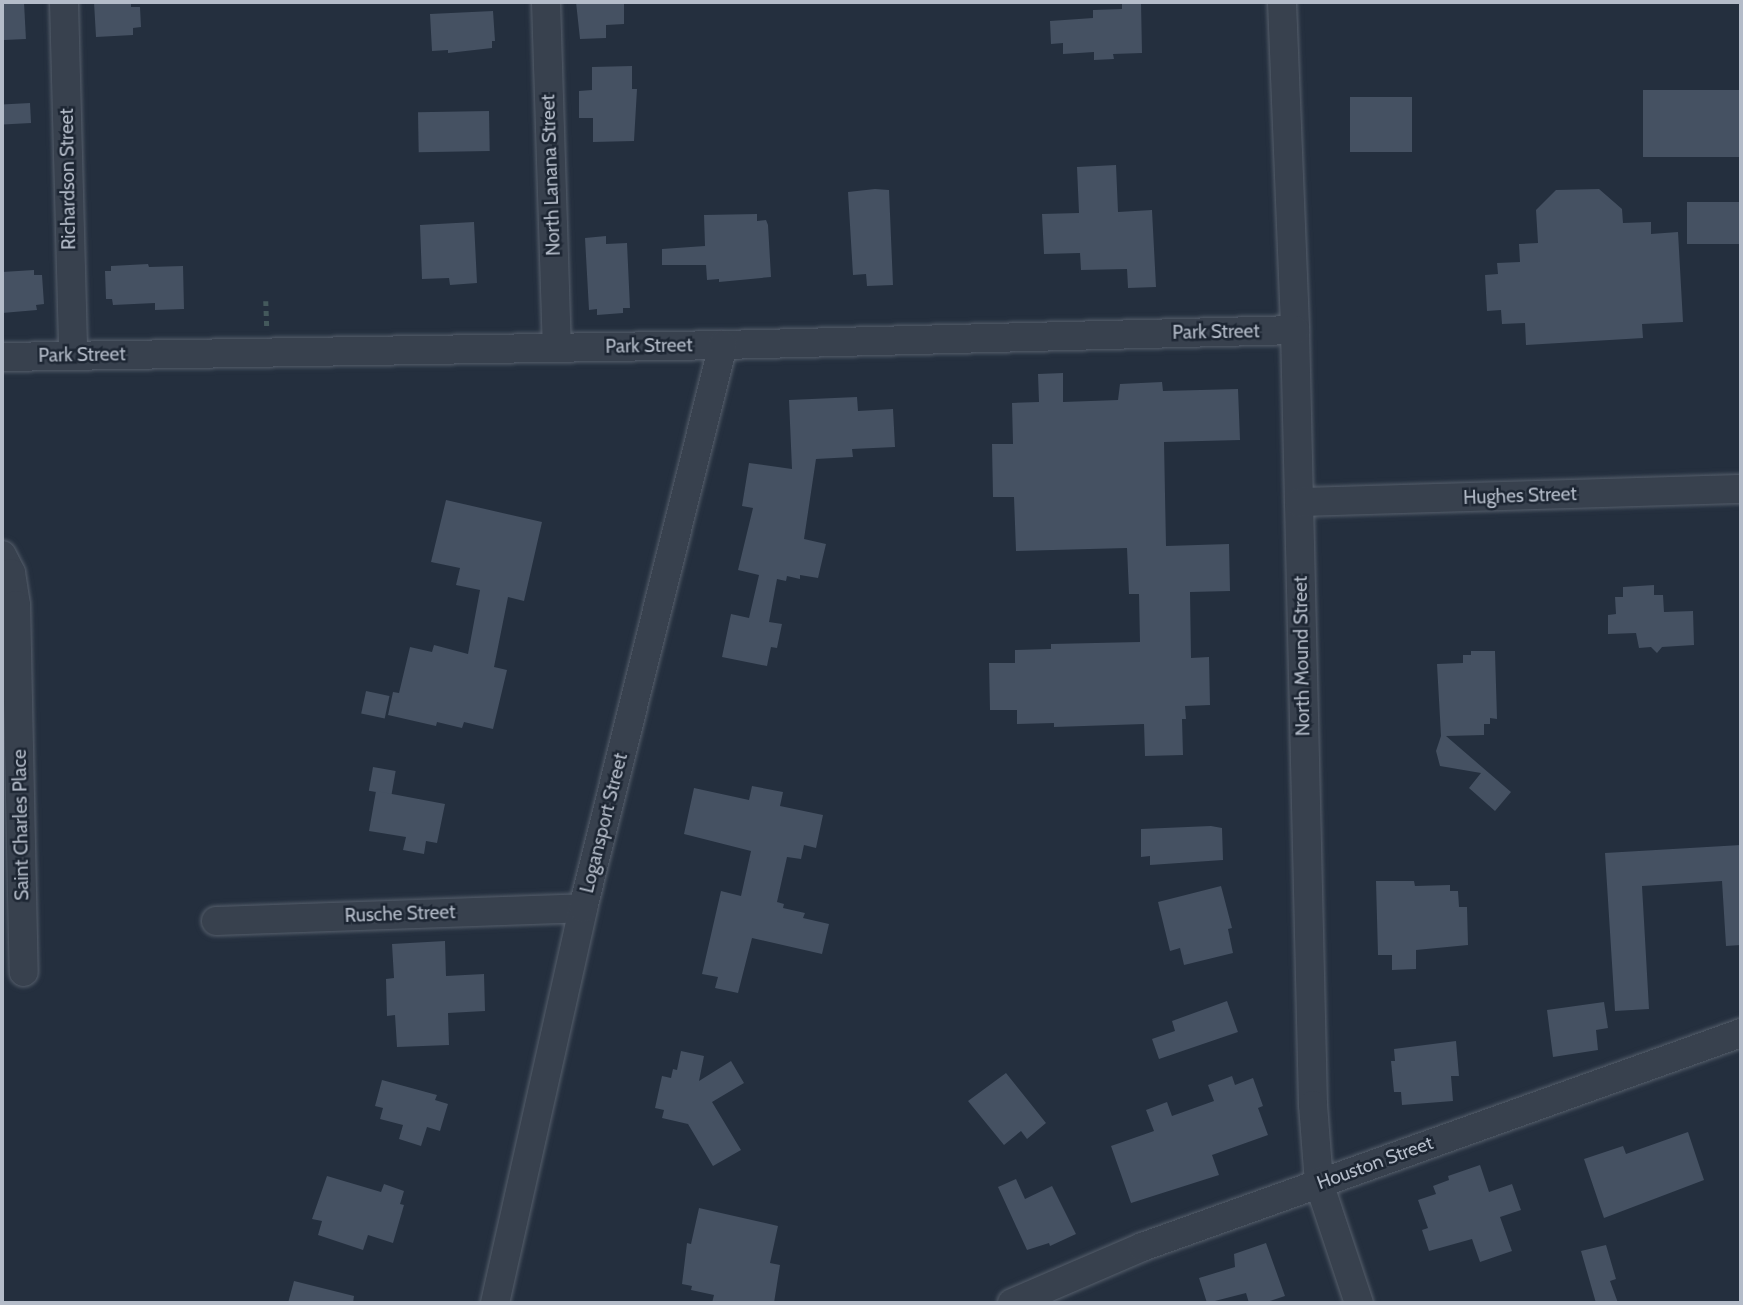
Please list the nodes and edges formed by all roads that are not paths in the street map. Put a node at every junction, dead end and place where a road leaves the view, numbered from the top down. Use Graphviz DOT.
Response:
graph roads {
  1 [pos="64,2"];
  2 [pos="546,2"];
  3 [pos="1282,2"];
  4 [pos="1296,330"];
  5 [pos="723,345"];
  6 [pos="556,348"];
  7 [pos="72,355"];
  8 [pos="2,357"];
  9 [pos="1741,489"];
  10 [pos="1299,502"];
  11 [pos="2,555"];
  12 [pos="583,908"];
  13 [pos="216,921"];
  14 [pos="24,972"];
  15 [pos="1741,1033"];
  16 [pos="1319,1183"];
  17 [pos="495,1303"];
  18 [pos="1012,1303"];
  19 [pos="1359,1303"];
  1 -- 7 [label="street, Richardson Street"];
  2 -- 6 [label="street, North Lanana Street"];
  3 -- 4 [label="street, North Mound Street"];
  4 -- 5 [label="street, Park Street"];
  4 -- 10 [label="street, North Mound Street"];
  5 -- 6 [label="street, Park Street"];
  5 -- 12 [label="street, Logansport Street"];
  6 -- 7 [label="street, Park Street"];
  7 -- 8 [label="street, Park Street"];
  9 -- 10 [label="street, Hughes Street"];
  10 -- 16 [label="street, North Mound Street"];
  11 -- 14 [label="street, Saint Charles Place"];
  12 -- 13 [label="street, Rusche Street"];
  12 -- 17 [label="street, Logansport Street"];
  15 -- 16 [label="street, Houston Street"];
  16 -- 18 [label="street, Houston Street"];
  16 -- 19 [label="street, North Mound Street"];
}
